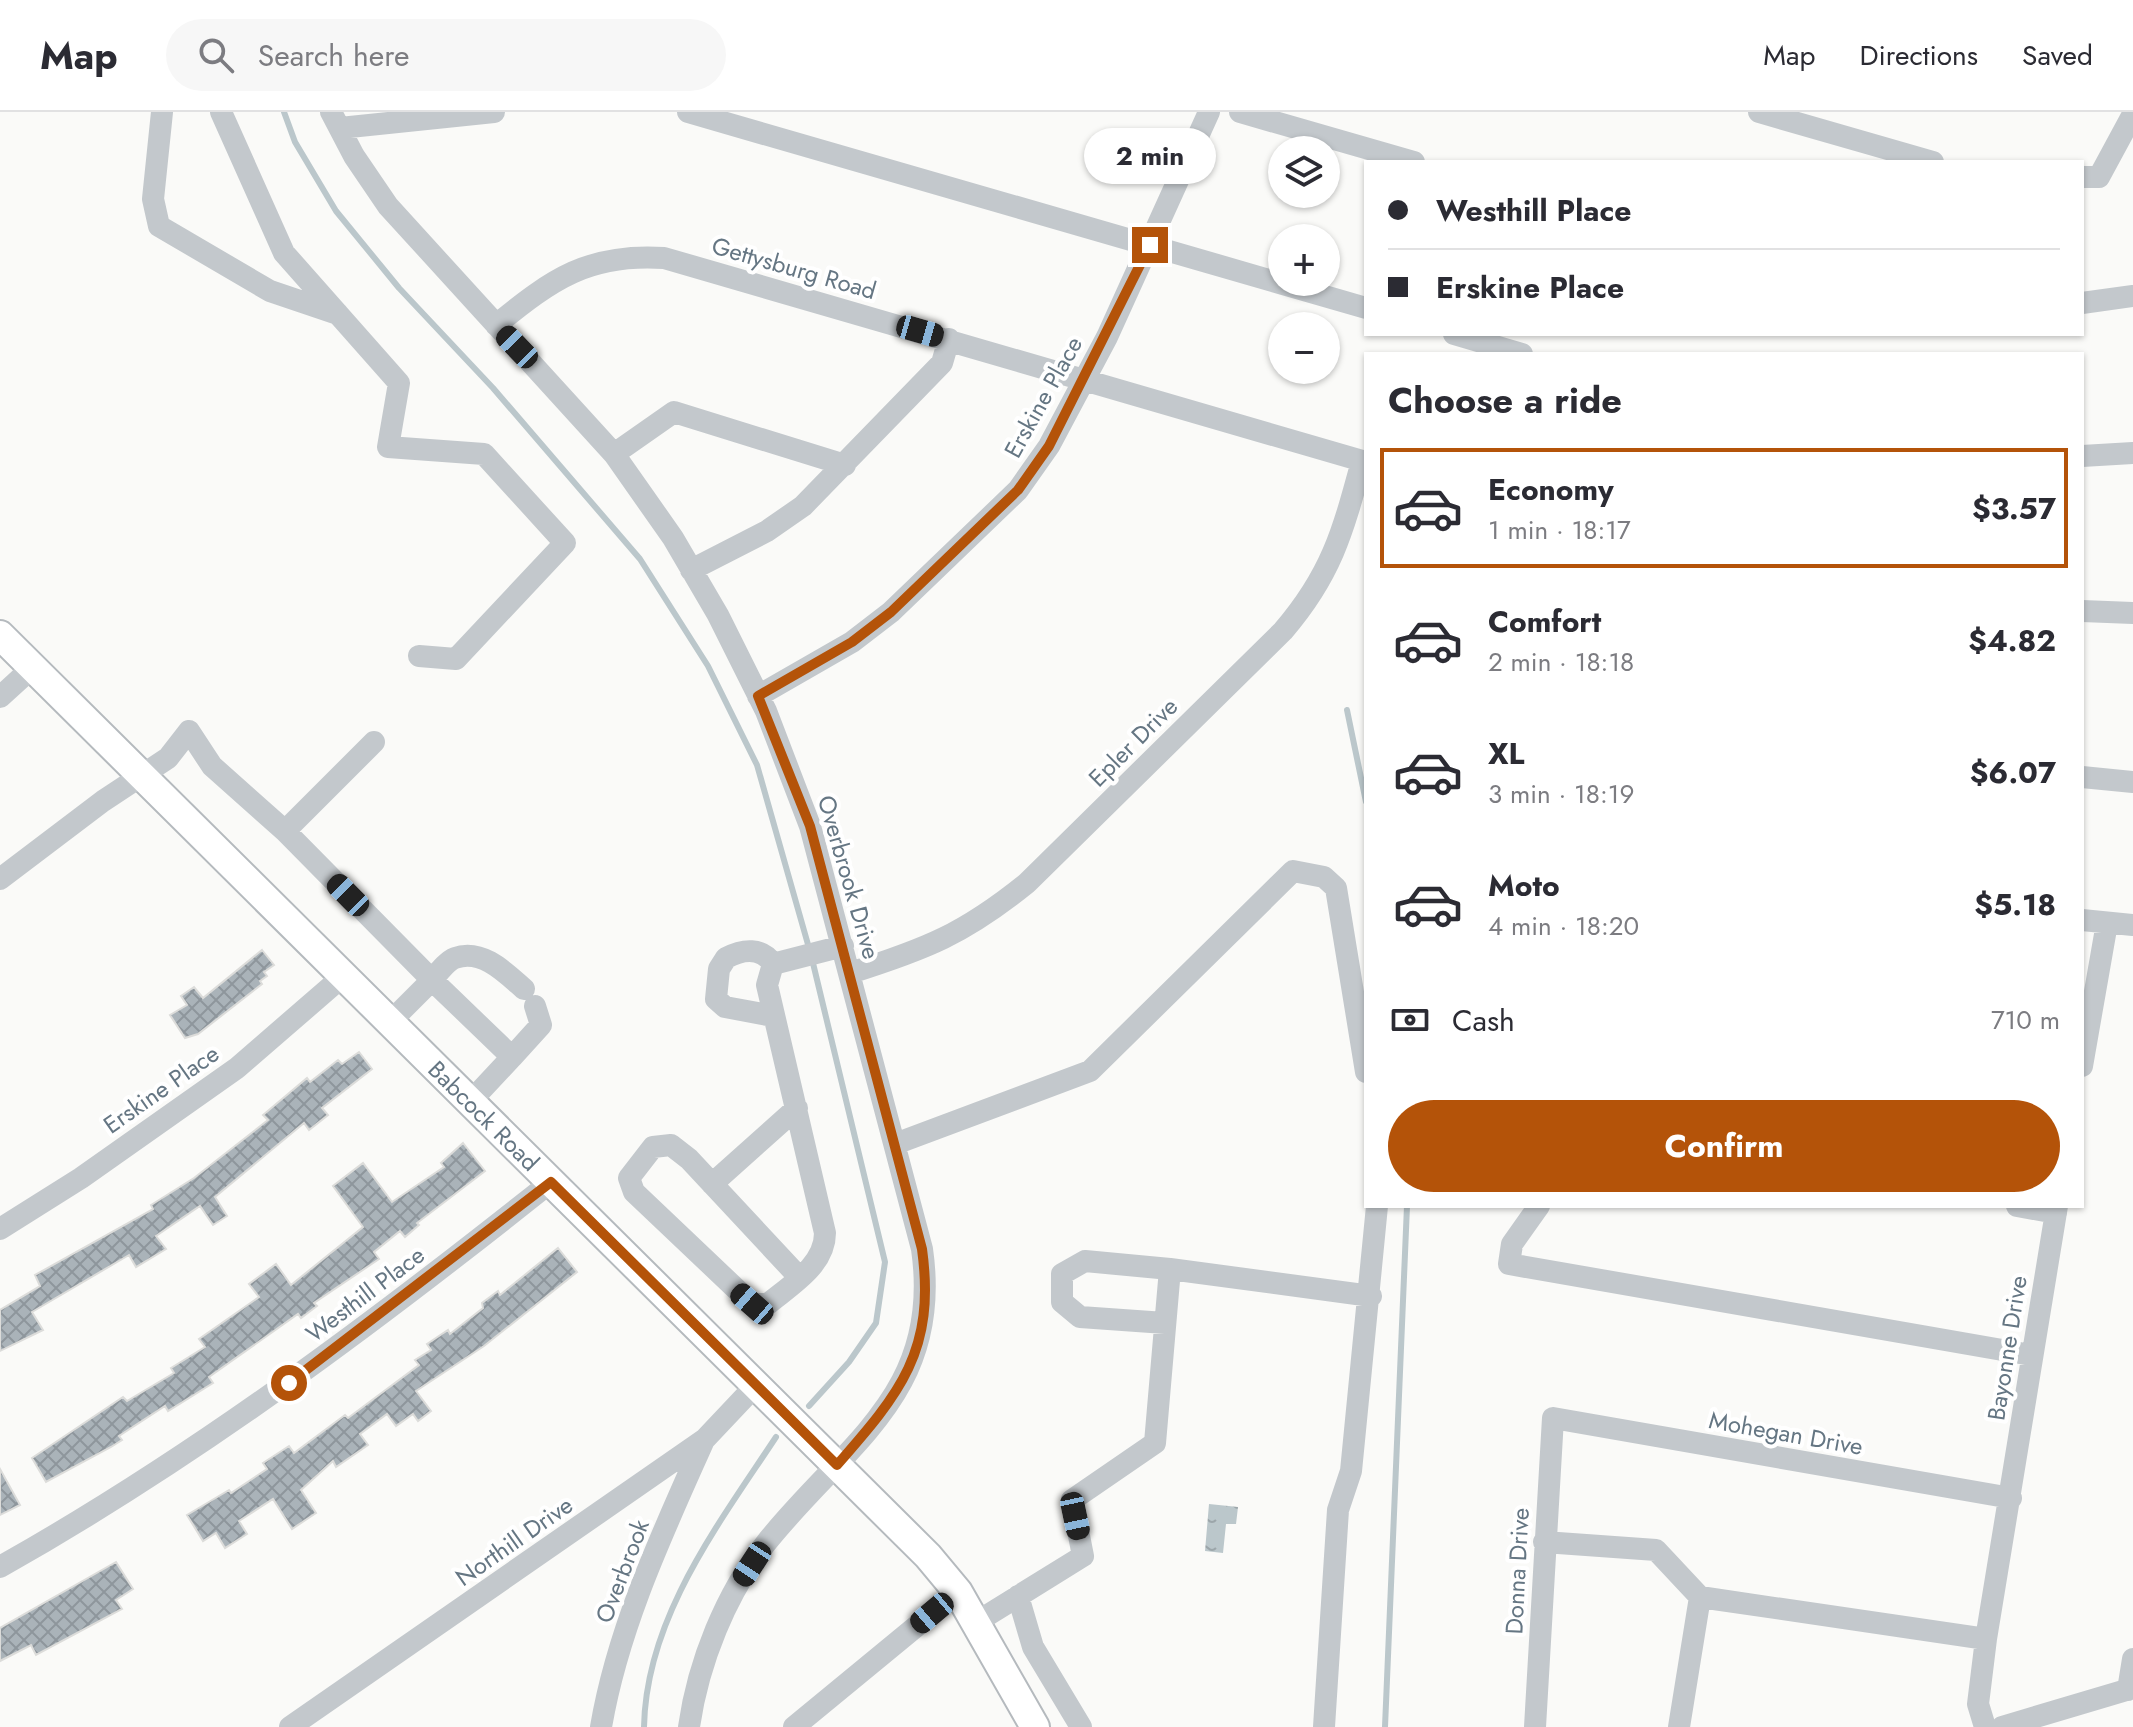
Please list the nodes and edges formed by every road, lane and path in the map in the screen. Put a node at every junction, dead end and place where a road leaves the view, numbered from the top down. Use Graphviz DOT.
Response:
graph roads {
  1 [pos="162,112"];
  2 [pos="221,112"];
  3 [pos="494,112"];
  4 [pos="688,112"];
  5 [pos="1209,112"];
  6 [pos="1240,112"];
  7 [pos="1759,112"];
  8 [pos="2133,114"];
  9 [pos="336,120"];
  10 [pos="1407,160"];
  11 [pos="1926,160"];
  12 [pos="2084,177"];
  13 [pos="1150,245"];
  14 [pos="2133,296"];
  15 [pos="2084,303"];
  16 [pos="1364,307"];
  17 [pos="340,314"];
  18 [pos="496,325"];
  19 [pos="1461,336"];
  20 [pos="949,339"];
  21 [pos="1515,352"];
  22 [pos="1084,378"];
  23 [pos="2133,453"];
  24 [pos="614,454"];
  25 [pos="2084,456"];
  26 [pos="1364,461"];
  27 [pos="845,465"];
  28 [pos="691,570"];
  29 [pos="2084,611"];
  30 [pos="2133,613"];
  31 [pos="0,635"];
  32 [pos="419,656"];
  33 [pos="33,667"];
  34 [pos="758,696"];
  35 [pos="0,697"];
  36 [pos="374,742"];
  37 [pos="140,776"];
  38 [pos="2084,777"];
  39 [pos="2133,782"];
  40 [pos="285,831"];
  41 [pos="0,879"];
  42 [pos="2084,920"];
  43 [pos="2107,923"];
  44 [pos="2133,925"];
  45 [pos="833,948"];
  46 [pos="778,962"];
  47 [pos="850,973"];
  48 [pos="342,977"];
  49 [pos="432,980"];
  50 [pos="773,1016"];
  51 [pos="390,1022"];
  52 [pos="2084,1055"];
  53 [pos="512,1057"];
  54 [pos="1364,1060"];
  55 [pos="470,1102"];
  56 [pos="797,1108"];
  57 [pos="895,1144"];
  58 [pos="551,1182"];
  59 [pos="712,1184"];
  60 [pos="1377,1208"];
  61 [pos="1538,1208"];
  62 [pos="2057,1209"];
  63 [pos="0,1229"];
  64 [pos="1170,1269"];
  65 [pos="799,1277"];
  66 [pos="1371,1296"];
  67 [pos="1165,1323"];
  68 [pos="2031,1355"];
  69 [pos="756,1385"];
  70 [pos="1553,1418"];
  71 [pos="705,1439"];
  72 [pos="837,1465"];
  73 [pos="2011,1498"];
  74 [pos="1544,1542"];
  75 [pos="0,1567"];
  76 [pos="958,1592"];
  77 [pos="1018,1596"];
  78 [pos="1700,1597"];
  79 [pos="975,1623"];
  80 [pos="1986,1639"];
  81 [pos="2133,1659"];
  82 [pos="2130,1689"];
  83 [pos="290,1727"];
  84 [pos="601,1727"];
  85 [pos="689,1727"];
  86 [pos="794,1727"];
  87 [pos="1035,1727"];
  88 [pos="1081,1727"];
  89 [pos="1324,1727"];
  90 [pos="1535,1727"];
  91 [pos="1679,1727"];
  92 [pos="1985,1727"];
  93 [pos="2002,1727"];
  1 -- 17 [label="street"];
  2 -- 17 [label="street"];
  3 -- 9 [label="street"];
  4 -- 13 [label="street"];
  5 -- 13 [label="street, Erskine Place"];
  6 -- 10 [label="street"];
  7 -- 11 [label="street"];
  8 -- 12 [label="street"];
  9 -- 18 [label="street, Overbrook Drive"];
  13 -- 16 [label="street"];
  13 -- 22 [label="street, Erskine Place"];
  14 -- 15 [label="street"];
  17 -- 32 [label="street"];
  18 -- 20 [label="street, Gettysburg Road"];
  18 -- 24 [label="street, Overbrook Drive"];
  19 -- 21 [label="street"];
  20 -- 22 [label="street, Gettysburg Road"];
  20 -- 27 [label="street"];
  22 -- 26 [label="street, Gettysburg Road"];
  22 -- 34 [label="street, Erskine Place"];
  23 -- 25 [label="street"];
  24 -- 27 [label="street"];
  24 -- 28 [label="street, Overbrook Drive"];
  26 -- 47 [label="street, Epler Drive"];
  27 -- 28 [label="street"];
  28 -- 34 [label="street, Overbrook Drive"];
  29 -- 30 [label="street"];
  31 -- 33 [label="main road, Babcock Road"];
  33 -- 35 [label="street"];
  33 -- 37 [label="main road, Babcock Road"];
  34 -- 45 [label="street, Overbrook Drive"];
  36 -- 40 [label="street"];
  37 -- 40 [label="street"];
  37 -- 41 [label="street"];
  37 -- 48 [label="main road, Babcock Road"];
  38 -- 39 [label="street"];
  40 -- 49 [label="street"];
  42 -- 43 [label="street"];
  43 -- 44 [label="street"];
  43 -- 52 [label="street"];
  45 -- 46 [label="street"];
  45 -- 47 [label="street, Overbrook Drive"];
  46 -- 50 [label="street"];
  46 -- 50 [label="street"];
  47 -- 57 [label="street, Overbrook Drive"];
  48 -- 51 [label="main road, Babcock Road"];
  48 -- 63 [label="street, Erskine Place"];
  49 -- 51 [label="street"];
  49 -- 53 [label="street"];
  49 -- 53 [label="street"];
  50 -- 56 [label="street"];
  51 -- 55 [label="main road, Babcock Road"];
  53 -- 55 [label="street"];
  54 -- 57 [label="street"];
  55 -- 58 [label="main road, Babcock Road"];
  56 -- 59 [label="street"];
  56 -- 65 [label="street"];
  57 -- 72 [label="street, Overbrook Drive"];
  58 -- 69 [label="main road, Babcock Road"];
  58 -- 75 [label="street, Westhill Place"];
  59 -- 65 [label="street"];
  59 -- 65 [label="street"];
  60 -- 66 [label="street"];
  61 -- 68 [label="street"];
  62 -- 68 [label="street, Bayonne Drive"];
  64 -- 66 [label="street"];
  64 -- 67 [label="street"];
  64 -- 67 [label="street"];
  66 -- 89 [label="street"];
  67 -- 77 [label="street"];
  68 -- 73 [label="street, Bayonne Drive"];
  69 -- 71 [label="street, Northill Drive"];
  69 -- 72 [label="main road, Babcock Road"];
  70 -- 73 [label="street, Mohegan Drive"];
  70 -- 74 [label="street, Donna Drive"];
  71 -- 83 [label="street, Northill Drive"];
  71 -- 84 [label="street, Overbrook"];
  72 -- 76 [label="main road, Babcock Road"];
  72 -- 85 [label="street, Overbrook Drive"];
  73 -- 80 [label="street, Bayonne Drive"];
  74 -- 78 [label="street"];
  74 -- 90 [label="street, Donna Drive"];
  76 -- 79 [label="main road, Babcock Road"];
  76 -- 86 [label="street"];
  77 -- 79 [label="street"];
  77 -- 88 [label="street"];
  78 -- 80 [label="street"];
  78 -- 91 [label="street"];
  79 -- 87 [label="main road, Babcock Road"];
  80 -- 92 [label="street, Bayonne Drive"];
  81 -- 82 [label="street"];
  82 -- 93 [label="street"];
}
